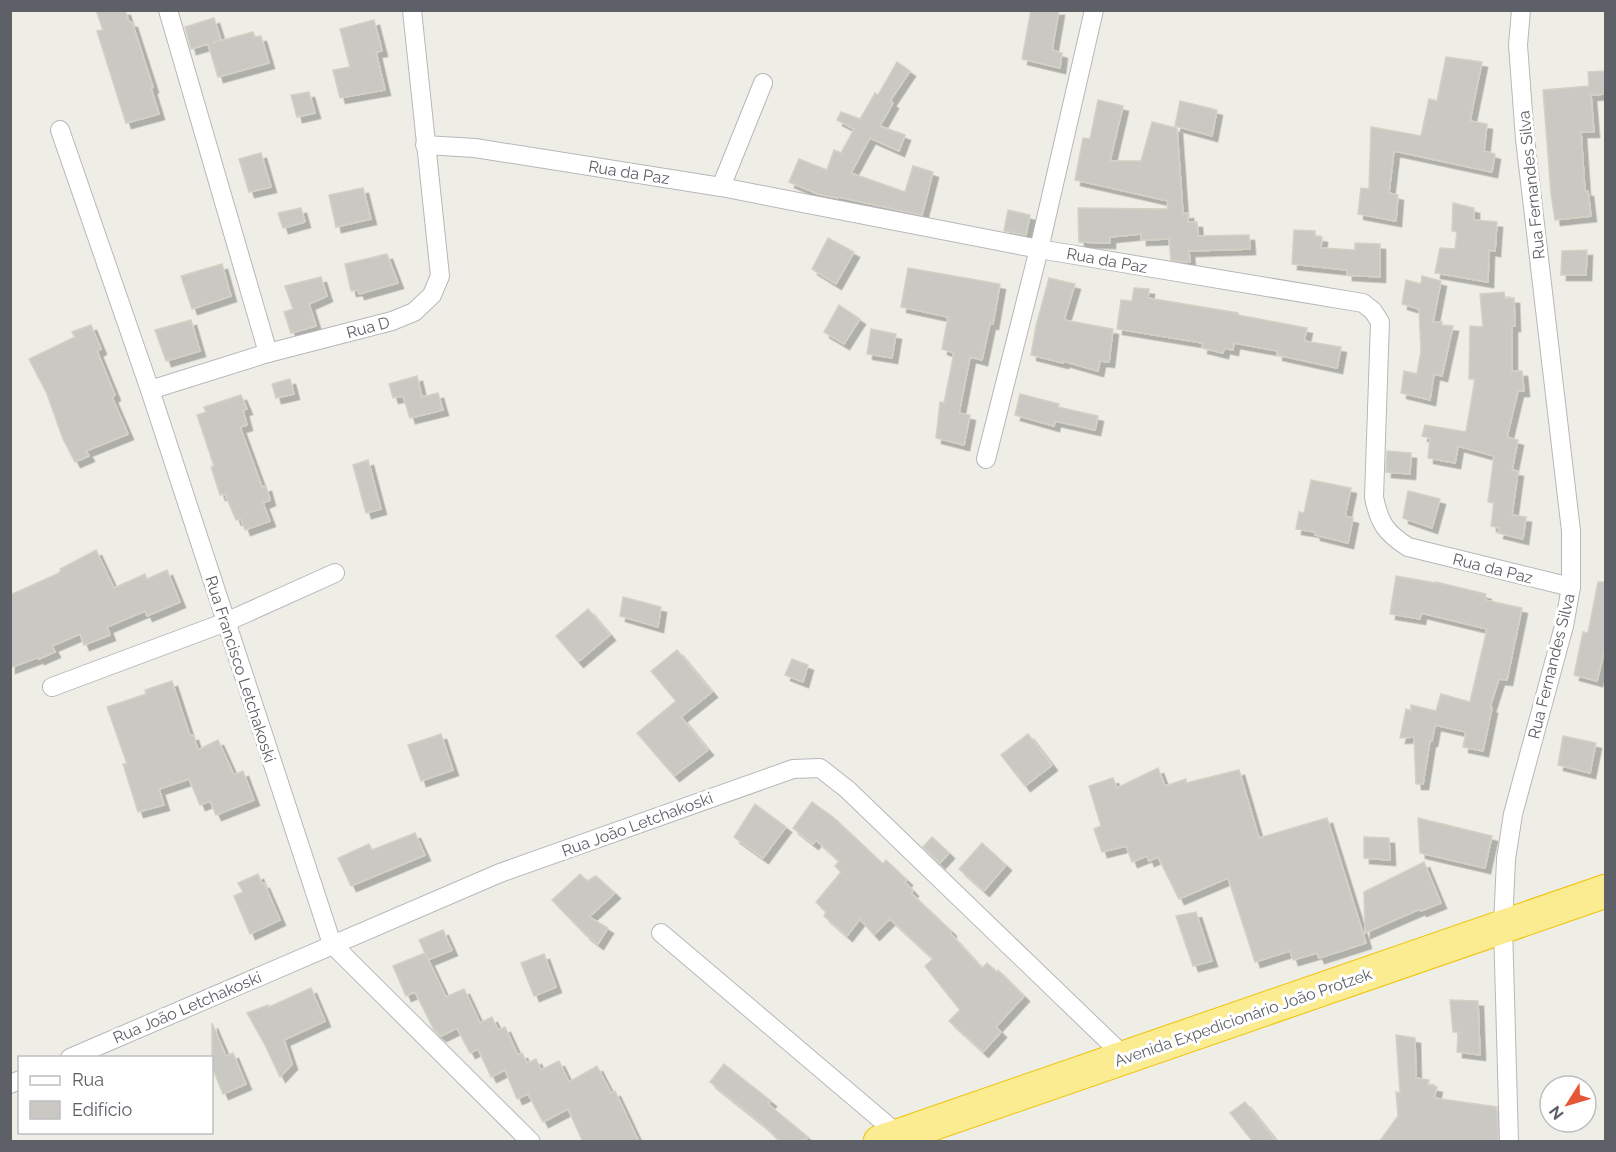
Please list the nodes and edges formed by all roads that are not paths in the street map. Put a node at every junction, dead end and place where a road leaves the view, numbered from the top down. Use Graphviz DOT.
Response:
graph roads {
  1 [pos="168,10"];
  2 [pos="412,10"];
  3 [pos="1094,10"];
  4 [pos="1521,10"];
  5 [pos="763,83"];
  6 [pos="60,130"];
  7 [pos="425,145"];
  8 [pos="721,187"];
  9 [pos="1039,249"];
  10 [pos="268,353"];
  11 [pos="150,390"];
  12 [pos="986,459"];
  13 [pos="335,573"];
  14 [pos="1571,587"];
  15 [pos="226,622"];
  16 [pos="52,687"];
  17 [pos="1605,891"];
  18 [pos="1503,926"];
  19 [pos="661,933"];
  20 [pos="332,944"];
  21 [pos="75,1056"];
  22 [pos="1126,1058"];
  23 [pos="890,1138"];
  24 [pos="531,1142"];
  25 [pos="1509,1142"];
  1 -- 10 [label="street"];
  2 -- 7 [label="street, Rua D"];
  3 -- 9 [label="street"];
  4 -- 14 [label="street, Rua Fernandes Silva"];
  5 -- 8 [label="street"];
  6 -- 11 [label="street, Rua Francisco Letchakoski"];
  7 -- 8 [label="street, Rua da Paz"];
  7 -- 10 [label="street, Rua D"];
  8 -- 9 [label="street, Rua da Paz"];
  9 -- 12 [label="street"];
  9 -- 14 [label="street, Rua da Paz"];
  10 -- 11 [label="street, Rua D"];
  11 -- 15 [label="street, Rua Francisco Letchakoski"];
  13 -- 15 [label="street"];
  14 -- 18 [label="street, Rua Fernandes Silva"];
  15 -- 16 [label="street"];
  15 -- 20 [label="street, Rua Francisco Letchakoski"];
  17 -- 18 [label="highway, Avenida Expedicionário João Protzek"];
  18 -- 22 [label="highway, Avenida Expedicionário João Protzek"];
  18 -- 25 [label="street, Rua Fernandes Silva"];
  19 -- 23 [label="street"];
  20 -- 21 [label="street, Rua João Letchakoski"];
  20 -- 22 [label="street, Rua João Letchakoski"];
  20 -- 24 [label="street, Rua Francisco Letchakoski"];
  22 -- 23 [label="highway, Avenida Expedicionário João Protzek"];
}
